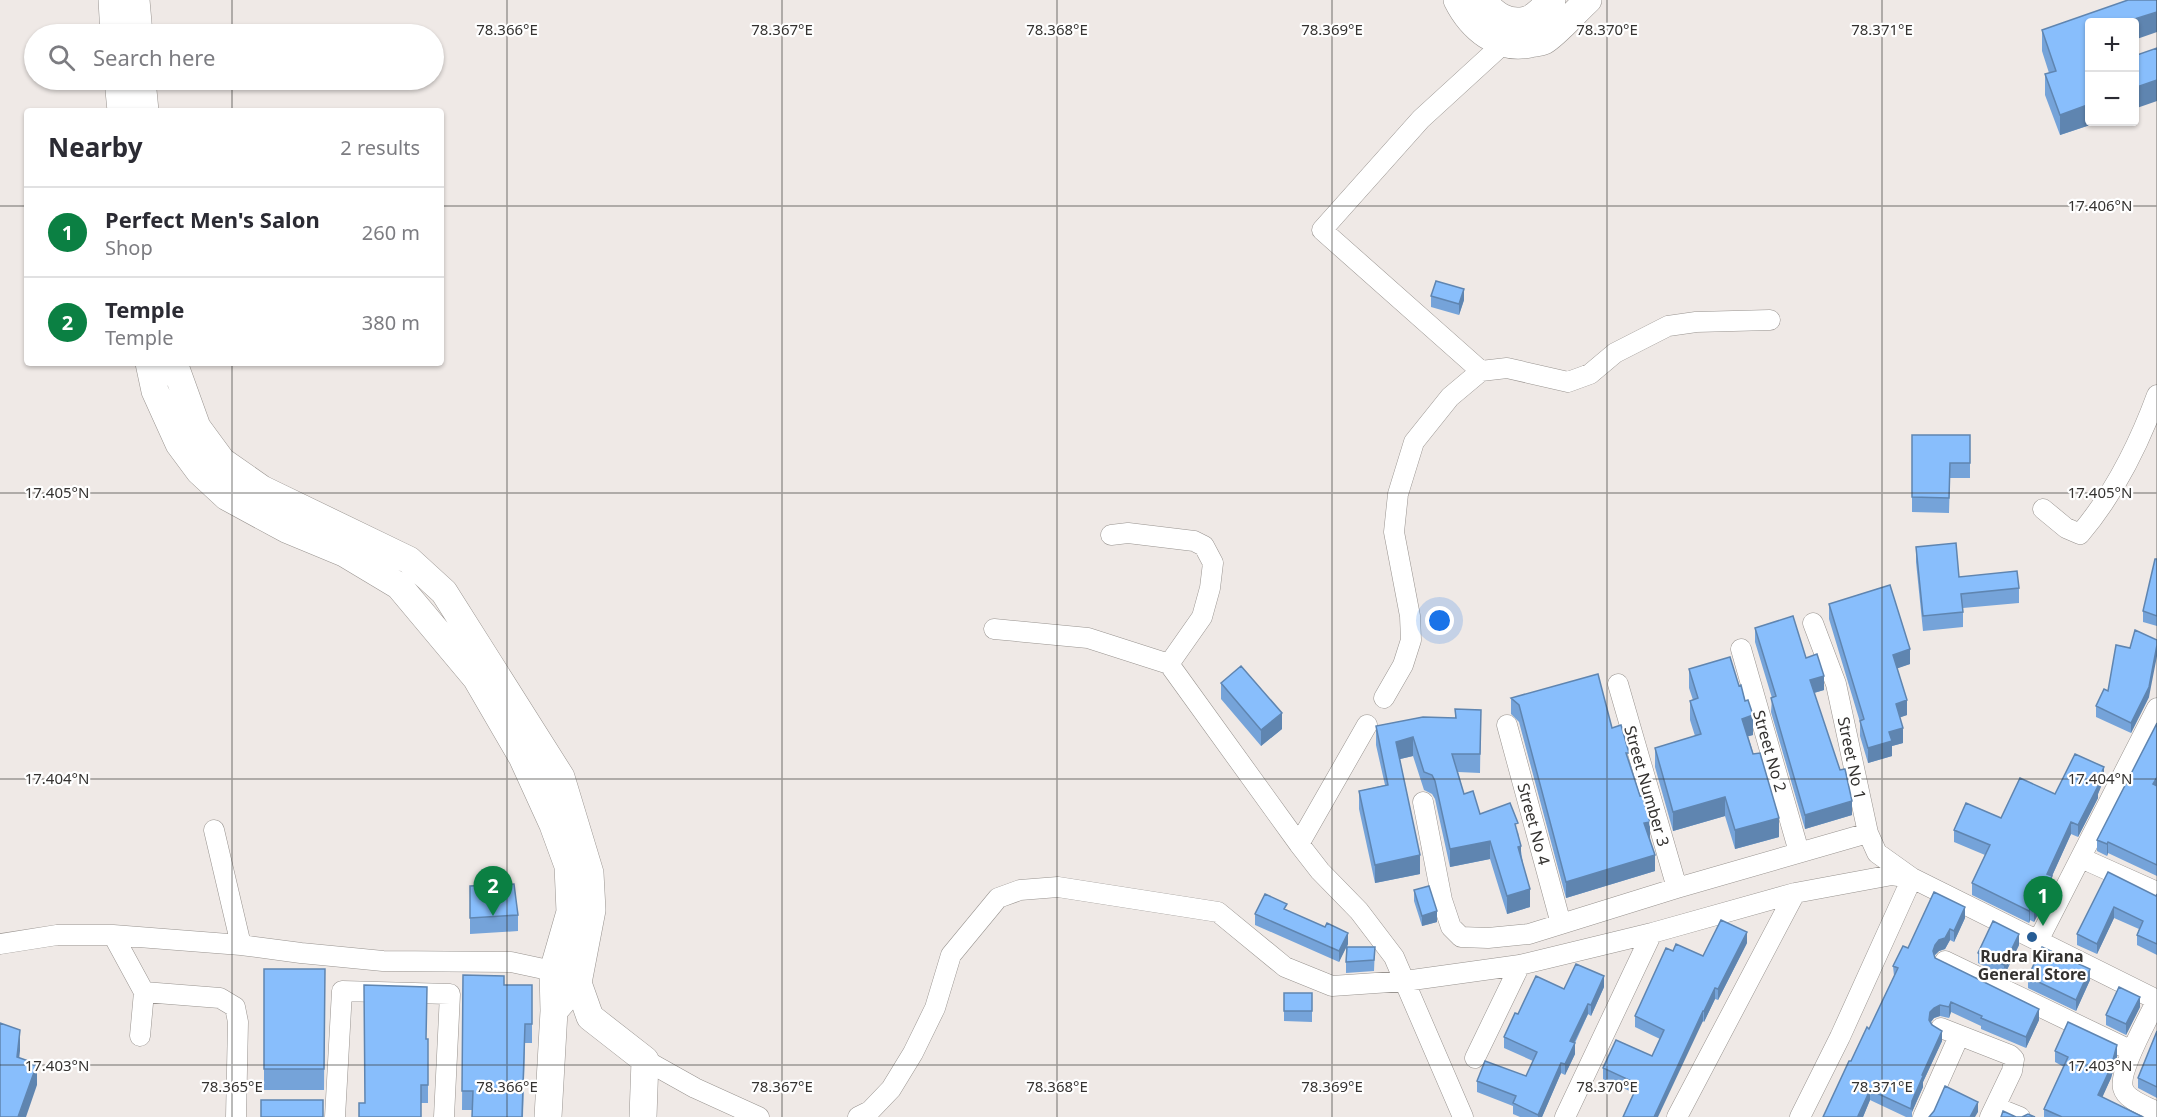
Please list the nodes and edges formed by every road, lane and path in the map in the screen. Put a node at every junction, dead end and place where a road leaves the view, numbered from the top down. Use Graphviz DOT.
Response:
graph roads {
  1 [pos="112,0"];
  2 [pos="136,0"];
  3 [pos="1457,0"];
  4 [pos="1482,0"];
  5 [pos="1552,0"];
  6 [pos="1588,0"];
  7 [pos="113,24"];
  8 [pos="138,24"];
  9 [pos="1503,44"];
  10 [pos="119,90"];
  11 [pos="143,90"];
  12 [pos="122,108"];
  13 [pos="145,108"];
  14 [pos="1770,320"];
  15 [pos="150,366"];
  16 [pos="175,366"];
  17 [pos="1481,371"];
  18 [pos="2157,395"];
  19 [pos="2043,509"];
  20 [pos="1111,535"];
  21 [pos="1813,622"];
  22 [pos="994,629"];
  23 [pos="1741,650"];
  24 [pos="1169,664"];
  25 [pos="1618,684"];
  26 [pos="1384,698"];
  27 [pos="2157,708"];
  28 [pos="1507,724"];
  29 [pos="1367,725"];
  30 [pos="1423,802"];
  31 [pos="214,830"];
  32 [pos="1868,833"];
  33 [pos="1299,844"];
  34 [pos="1799,852"];
  35 [pos="2081,858"];
  36 [pos="1912,878"];
  37 [pos="1677,888"];
  38 [pos="2157,892"];
  39 [pos="1795,893"];
  40 [pos="1561,924"];
  41 [pos="1652,933"];
  42 [pos="113,935"];
  43 [pos="2038,941"];
  44 [pos="0,944"];
  45 [pos="241,945"];
  46 [pos="1945,961"];
  47 [pos="1520,965"];
  48 [pos="553,971"];
  49 [pos="1405,981"];
  50 [pos="578,983"];
  51 [pos="144,992"];
  52 [pos="2157,1000"];
  53 [pos="554,1011"];
  54 [pos="1941,1028"];
  55 [pos="140,1036"];
  56 [pos="1959,1036"];
  57 [pos="2132,1051"];
  58 [pos="1475,1058"];
  59 [pos="645,1060"];
  60 [pos="1993,1112"];
  61 [pos="2157,1112"];
  62 [pos="236,1117"];
  63 [pos="335,1117"];
  64 [pos="444,1117"];
  65 [pos="548,1117"];
  66 [pos="643,1117"];
  67 [pos="759,1117"];
  68 [pos="858,1117"];
  69 [pos="1463,1117"];
  70 [pos="1565,1117"];
  71 [pos="1677,1117"];
  72 [pos="1800,1117"];
  73 [pos="1923,1117"];
  74 [pos="2020,1117"];
  1 -- 7 [label="main road"];
  2 -- 8 [label="main road"];
  3 -- 9 [label="main road"];
  4 -- 5 [label="main road"];
  6 -- 9 [label="main road"];
  9 -- 17 [label="street"];
  10 -- 12 [label="main road"];
  11 -- 13 [label="main road"];
  14 -- 17 [label="street"];
  15 -- 48 [label="main road"];
  16 -- 50 [label="main road"];
  17 -- 26 [label="street"];
  18 -- 19 [label="street"];
  20 -- 24 [label="street"];
  21 -- 32 [label="street, Street No 1"];
  22 -- 24 [label="street"];
  23 -- 34 [label="street, Street No 2"];
  24 -- 33 [label="street"];
  25 -- 37 [label="street, Street Number 3"];
  27 -- 35 [label="street"];
  28 -- 40 [label="street, Street No 4"];
  29 -- 33 [label="street"];
  30 -- 40 [label="street"];
  31 -- 45 [label="street"];
  32 -- 34 [label="street"];
  32 -- 36 [label="street, Street No 1"];
  33 -- 49 [label="street"];
  34 -- 37 [label="street"];
  35 -- 38 [label="street"];
  35 -- 43 [label="street"];
  36 -- 39 [label="street"];
  36 -- 43 [label="street, Street No 1"];
  36 -- 72 [label="street"];
  37 -- 40 [label="street"];
  39 -- 41 [label="street"];
  39 -- 71 [label="street"];
  41 -- 47 [label="street"];
  41 -- 70 [label="street"];
  42 -- 44 [label="street"];
  42 -- 45 [label="street"];
  42 -- 51 [label="street"];
  43 -- 52 [label="street, Street No 1"];
  45 -- 48 [label="street"];
  46 -- 57 [label="street"];
  47 -- 49 [label="street"];
  47 -- 58 [label="street"];
  48 -- 50 [label="main road"];
  48 -- 53 [label="main road"];
  49 -- 68 [label="street"];
  49 -- 69 [label="street"];
  50 -- 53 [label="main road"];
  50 -- 59 [label="main road"];
  51 -- 55 [label="street"];
  51 -- 62 [label="street"];
  52 -- 57 [label="street"];
  53 -- 65 [label="main road"];
  54 -- 56 [label="street"];
  56 -- 60 [label="street"];
  56 -- 73 [label="street"];
  57 -- 61 [label="street"];
  59 -- 66 [label="main road"];
  59 -- 67 [label="street"];
  60 -- 74 [label="street"];
  63 -- 64 [label="street"];
}
